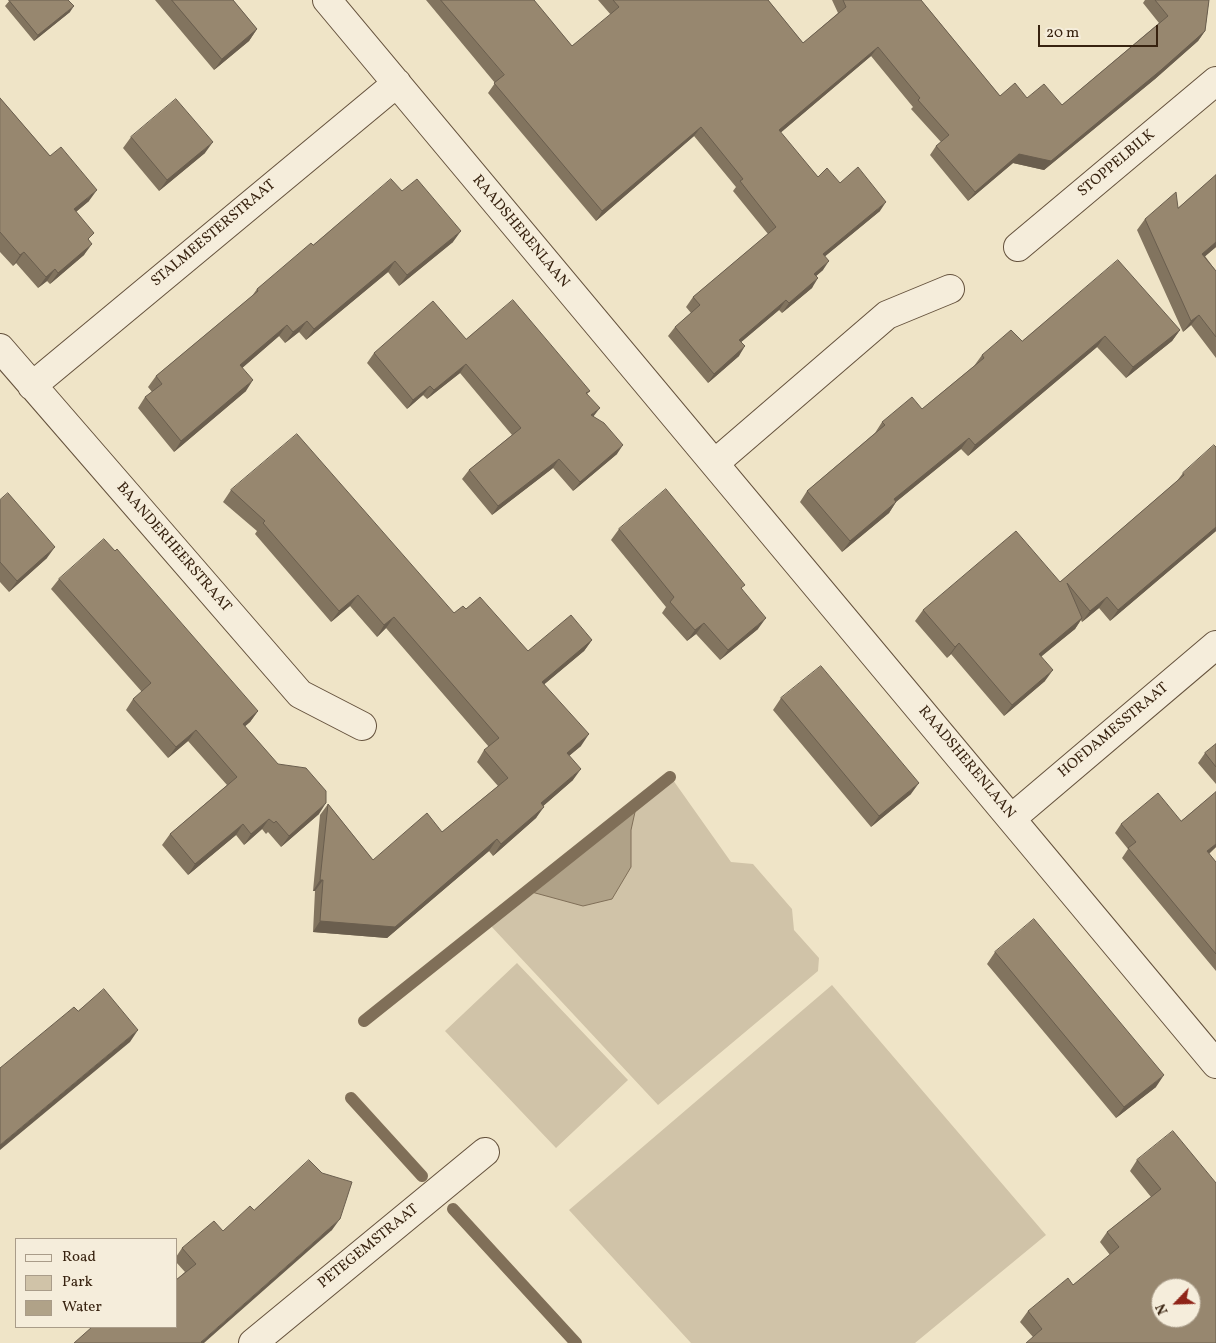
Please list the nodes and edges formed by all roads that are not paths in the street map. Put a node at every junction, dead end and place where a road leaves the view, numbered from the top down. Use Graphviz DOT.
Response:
graph roads {
  1 [pos="327,0"];
  2 [pos="1216,81"];
  3 [pos="397,82"];
  4 [pos="1018,247"];
  5 [pos="950,289"];
  6 [pos="0,348"];
  7 [pos="32,386"];
  8 [pos="715,463"];
  9 [pos="1216,645"];
  10 [pos="362,726"];
  11 [pos="1012,818"];
  12 [pos="1216,1064"];
  13 [pos="485,1152"];
  14 [pos="253,1343"];
  1 -- 3 [label="street, RAADSHERENLAAN"];
  2 -- 4 [label="street, STOPPELBILK"];
  3 -- 7 [label="street, STALMEESTERSTRAAT"];
  3 -- 8 [label="street, RAADSHERENLAAN"];
  5 -- 8 [label="street"];
  6 -- 7 [label="street, BAANDERHEERSTRAAT"];
  7 -- 10 [label="street, BAANDERHEERSTRAAT"];
  8 -- 11 [label="street, RAADSHERENLAAN"];
  9 -- 11 [label="street, HOFDAMESSTRAAT"];
  11 -- 12 [label="street, RAADSHERENLAAN"];
  13 -- 14 [label="street, PETEGEMSTRAAT"];
}
